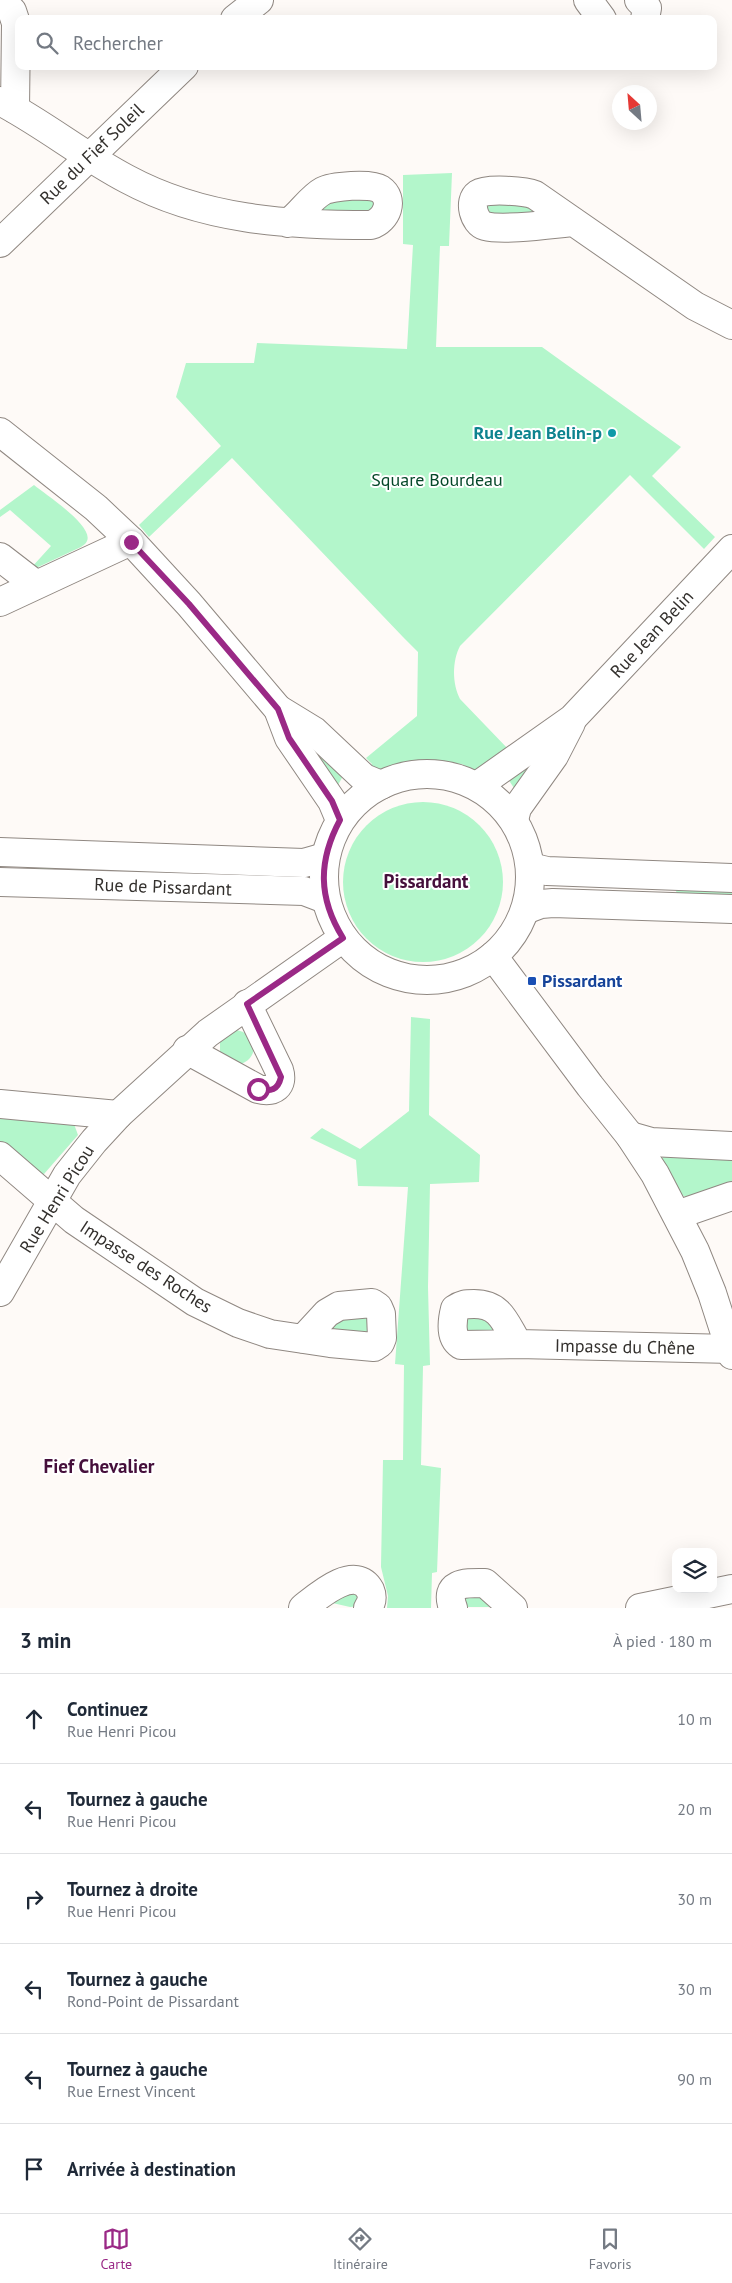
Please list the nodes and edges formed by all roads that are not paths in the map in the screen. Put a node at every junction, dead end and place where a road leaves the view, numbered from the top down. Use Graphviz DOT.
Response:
graph roads {
  1 [pos="259,0"];
  2 [pos="588,0"];
  3 [pos="639,0"];
  4 [pos="0,1"];
  5 [pos="240,15"];
  6 [pos="599,15"];
  7 [pos="646,15"];
  8 [pos="15,19"];
  9 [pos="15,32"];
  10 [pos="180,70"];
  11 [pos="8,105"];
  12 [pos="89,156"];
  13 [pos="574,222"];
  14 [pos="288,223"];
  15 [pos="0,243"];
  16 [pos="732,325"];
  17 [pos="0,432"];
  18 [pos="131,542"];
  19 [pos="730,556"];
  20 [pos="0,557"];
  21 [pos="35,584"];
  22 [pos="0,602"];
  23 [pos="278,709"];
  24 [pos="572,719"];
  25 [pos="380,785"];
  26 [pos="477,786"];
  27 [pos="340,820"];
  28 [pos="514,820"];
  29 [pos="0,852"];
  30 [pos="325,857"];
  31 [pos="530,867"];
  32 [pos="658,875"];
  33 [pos="732,878"];
  34 [pos="0,882"];
  35 [pos="325,898"];
  36 [pos="657,905"];
  37 [pos="732,909"];
  38 [pos="526,910"];
  39 [pos="343,938"];
  40 [pos="493,956"];
  41 [pos="247,1004"];
  42 [pos="187,1050"];
  43 [pos="0,1104"];
  44 [pos="118,1115"];
  45 [pos="630,1136"];
  46 [pos="732,1146"];
  47 [pos="0,1156"];
  48 [pos="732,1196"];
  49 [pos="52,1201"];
  50 [pos="677,1215"];
  51 [pos="0,1292"];
  52 [pos="302,1339"];
  53 [pos="518,1344"];
  54 [pos="732,1351"];
  55 [pos="732,1589"];
  56 [pos="303,1608"];
  57 [pos="368,1608"];
  58 [pos="453,1608"];
  59 [pos="513,1608"];
  60 [pos="640,1608"];
  1 -- 5 [label="street"];
  2 -- 6 [label="street"];
  3 -- 7 [label="street"];
  4 -- 8 [label="street"];
  9 -- 11 [label="street"];
  10 -- 12 [label="street, Rue du Fief Soleil"];
  11 -- 12 [label="street"];
  12 -- 14 [label="street"];
  12 -- 15 [label="street, Rue du Fief Soleil"];
  13 -- 16 [label="street"];
  17 -- 18 [label="street"];
  18 -- 21 [label="street"];
  18 -- 23 [label="street"];
  19 -- 24 [label="street, Rue Jean Belin"];
  20 -- 21 [label="street"];
  21 -- 22 [label="street"];
  23 -- 25 [label="street"];
  23 -- 27 [label="street"];
  24 -- 26 [label="street, Rue Jean Belin"];
  24 -- 28 [label="street, Rue Jean Belin"];
  25 -- 26 [label="street"];
  25 -- 27 [label="street"];
  26 -- 28 [label="street"];
  27 -- 30 [label="street"];
  28 -- 31 [label="street"];
  29 -- 30 [label="street, Rue de Pissardant"];
  30 -- 35 [label="street"];
  31 -- 32 [label="street"];
  31 -- 38 [label="street"];
  32 -- 33 [label="street"];
  32 -- 36 [label="street"];
  34 -- 35 [label="street, Rue de Pissardant"];
  35 -- 39 [label="street"];
  36 -- 37 [label="street"];
  36 -- 38 [label="street"];
  38 -- 40 [label="street"];
  39 -- 40 [label="street"];
  39 -- 41 [label="street, Rue Henri Picou"];
  40 -- 45 [label="street"];
  41 -- 42 [label="street, Rue Henri Picou"];
  41 -- 42 [label="street"];
  42 -- 44 [label="street, Rue Henri Picou"];
  43 -- 44 [label="street"];
  44 -- 49 [label="street, Rue Henri Picou"];
  45 -- 46 [label="street"];
  45 -- 50 [label="street"];
  47 -- 49 [label="street, Impasse des Roches"];
  48 -- 50 [label="street"];
  49 -- 51 [label="street, Rue Henri Picou"];
  49 -- 52 [label="street, Impasse des Roches"];
  50 -- 54 [label="street"];
  53 -- 54 [label="street, Impasse du Chêne"];
  55 -- 60 [label="street"];
  56 -- 57 [label="street"];
  58 -- 59 [label="street"];
}
